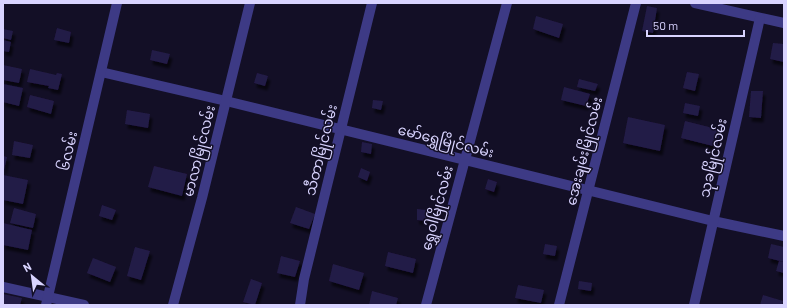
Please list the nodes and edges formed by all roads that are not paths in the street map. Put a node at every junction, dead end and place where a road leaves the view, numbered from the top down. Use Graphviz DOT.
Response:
graph roads {
  1 [pos="117,3"];
  2 [pos="250,3"];
  3 [pos="372,3"];
  4 [pos="507,3"];
  5 [pos="636,3"];
  6 [pos="695,3"];
  7 [pos="760,18"];
  8 [pos="784,23"];
  9 [pos="101,72"];
  10 [pos="226,101"];
  11 [pos="341,129"];
  12 [pos="464,160"];
  13 [pos="588,190"];
  14 [pos="713,221"];
  15 [pos="784,236"];
  16 [pos="3,287"];
  17 [pos="47,301"];
  18 [pos="84,305"];
  19 [pos="173,305"];
  20 [pos="300,305"];
  21 [pos="426,305"];
  22 [pos="559,305"];
  23 [pos="694,305"];
  1 -- 9 [label="street, ၆လမ်း"];
  2 -- 10 [label="street, မာလာမြိုင်လမ်း"];
  3 -- 11 [label="street, သီတာမြိုင်လမ်း"];
  4 -- 12 [label="street, ရွှေဝါမြိုင်လမ်း"];
  5 -- 13 [label="street, အေးချမ်းမြိုင်လမ်း"];
  6 -- 7 [label="street"];
  7 -- 8 [label="street"];
  7 -- 14 [label="street, သုခမြိုင်လမ်း"];
  9 -- 10 [label="street, မော်ရွှေမြိုင်လမ်း"];
  9 -- 17 [label="street, ၆လမ်း"];
  10 -- 11 [label="street, မော်ရွှေမြိုင်လမ်း"];
  10 -- 19 [label="street, မာလာမြိုင်လမ်း"];
  11 -- 12 [label="street, မော်ရွှေမြိုင်လမ်း"];
  11 -- 20 [label="street, သီတာမြိုင်လမ်း"];
  12 -- 13 [label="street, မော်ရွှေမြိုင်လမ်း"];
  12 -- 21 [label="street, ရွှေဝါမြိုင်လမ်း"];
  13 -- 14 [label="street, မော်ရွှေမြိုင်လမ်း"];
  13 -- 22 [label="street, အေးချမ်းမြိုင်လမ်း"];
  14 -- 15 [label="street, မော်ရွှေမြိုင်လမ်း"];
  14 -- 23 [label="street, သုခမြိုင်လမ်း"];
  16 -- 17 [label="street"];
  17 -- 18 [label="street"];
}
